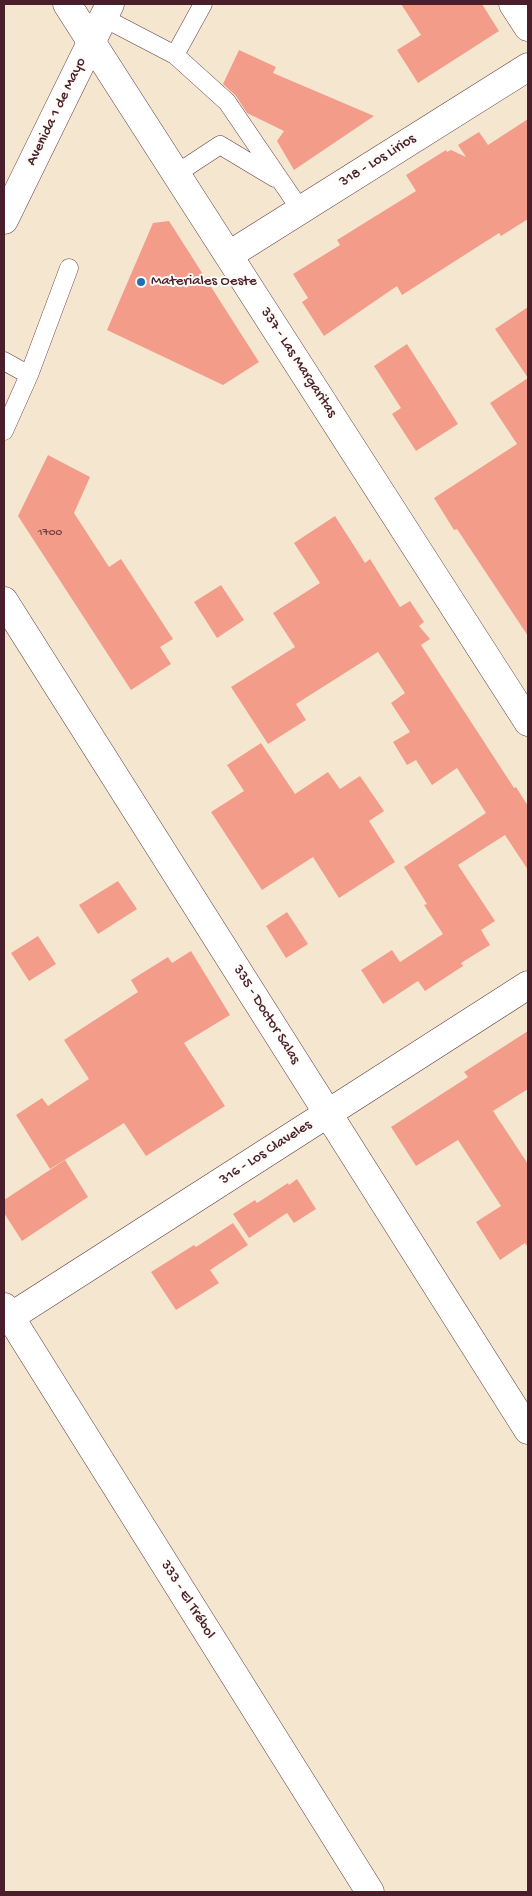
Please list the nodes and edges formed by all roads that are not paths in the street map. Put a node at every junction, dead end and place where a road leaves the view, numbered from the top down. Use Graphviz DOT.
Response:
graph roads {
  1 [pos="67,4"];
  2 [pos="203,4"];
  3 [pos="513,4"];
  4 [pos="107,11"];
  5 [pos="528,28"];
  6 [pos="92,42"];
  7 [pos="175,55"];
  8 [pos="528,67"];
  9 [pos="176,174"];
  10 [pos="282,183"];
  11 [pos="300,209"];
  12 [pos="4,220"];
  13 [pos="229,255"];
  14 [pos="69,268"];
  15 [pos="4,361"];
  16 [pos="29,375"];
  17 [pos="4,431"];
  18 [pos="4,601"];
  19 [pos="528,722"];
  20 [pos="528,984"];
  21 [pos="328,1113"];
  22 [pos="6,1315"];
  23 [pos="528,1430"];
  24 [pos="370,1892"];
  1 -- 6 [label="street, 337 - Las Margaritas"];
  2 -- 7 [label="lane"];
  3 -- 5 [label="street"];
  4 -- 6 [label="street, Avenida 1 de Mayo"];
  4 -- 7 [label="lane"];
  6 -- 9 [label="street, 337 - Las Margaritas"];
  6 -- 12 [label="street, Avenida 1 de Mayo"];
  7 -- 10 [label="lane"];
  8 -- 11 [label="street, 318 - Los Lirios"];
  9 -- 10 [label="lane"];
  9 -- 13 [label="street, 337 - Las Margaritas"];
  10 -- 11 [label="lane"];
  11 -- 13 [label="street, 318 - Los Lirios"];
  13 -- 19 [label="street, 337 - Las Margaritas"];
  14 -- 16 [label="lane"];
  15 -- 16 [label="lane"];
  16 -- 17 [label="lane"];
  18 -- 21 [label="street, 335 - Doctor Salas"];
  20 -- 21 [label="street, 316 - Los Claveles"];
  21 -- 22 [label="street, 316 - Los Claveles"];
  21 -- 23 [label="street, 335 - Doctor Salas"];
  22 -- 24 [label="street, 333 - El Trébol"];
}
